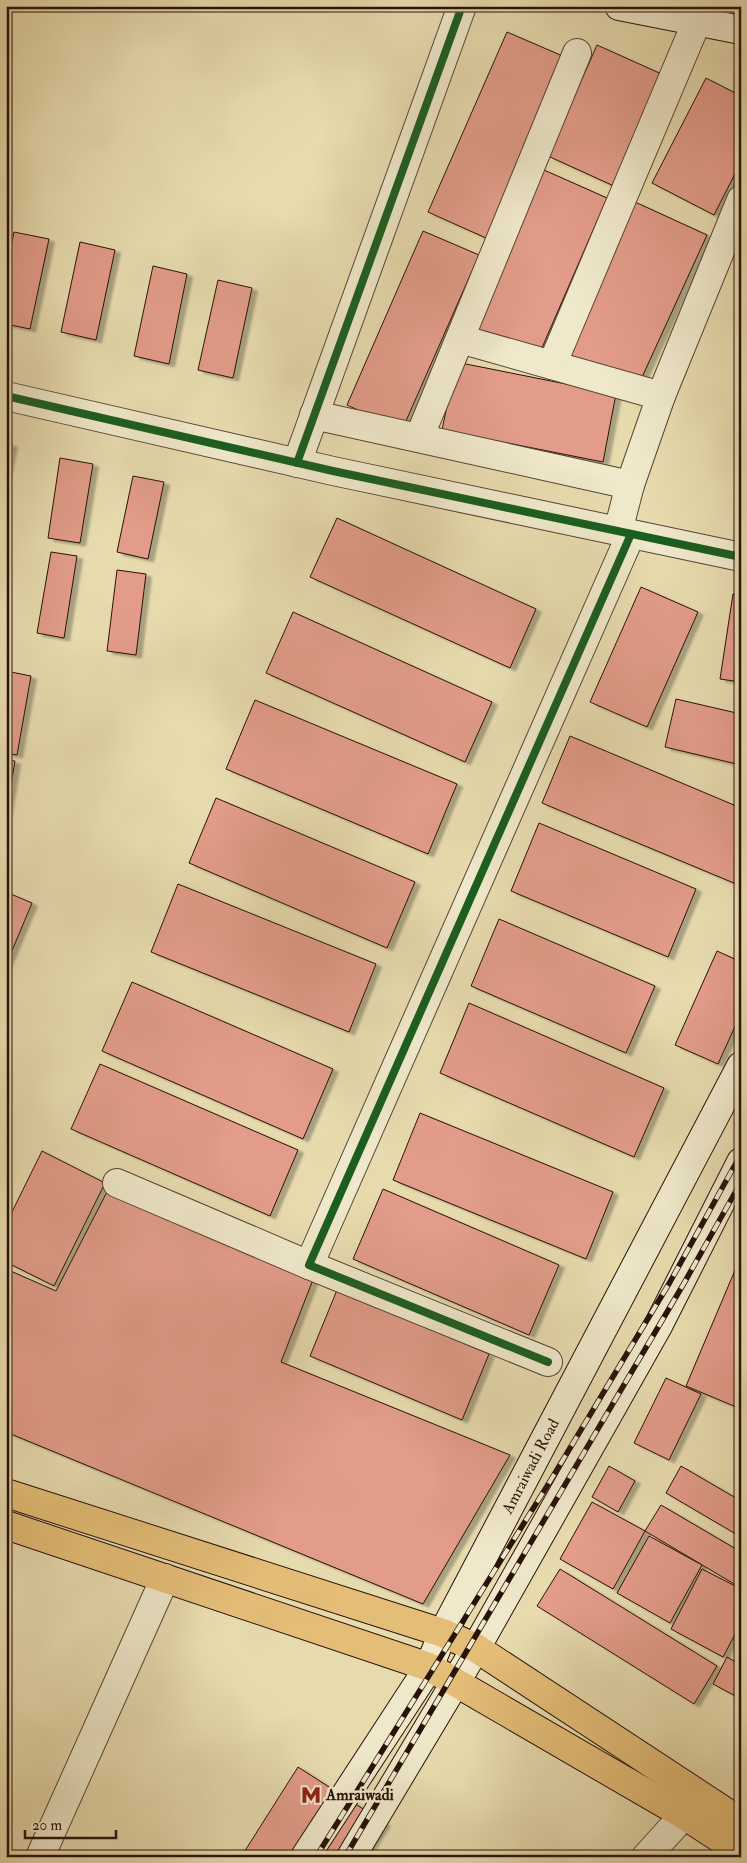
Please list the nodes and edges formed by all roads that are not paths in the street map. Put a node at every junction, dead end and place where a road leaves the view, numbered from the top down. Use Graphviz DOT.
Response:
graph roads {
  1 [pos="462,6"];
  2 [pos="619,6"];
  3 [pos="697,21"];
  4 [pos="741,30"];
  5 [pos="577,53"];
  6 [pos="741,200"];
  7 [pos="460,339"];
  8 [pos="552,365"];
  9 [pos="6,396"];
  10 [pos="661,396"];
  11 [pos="314,415"];
  12 [pos="419,438"];
  13 [pos="297,463"];
  14 [pos="630,485"];
  15 [pos="625,532"];
  16 [pos="741,557"];
  17 [pos="741,1066"];
  18 [pos="741,1162"];
  19 [pos="117,1183"];
  20 [pos="309,1264"];
  21 [pos="548,1362"];
  22 [pos="6,1493"];
  23 [pos="6,1525"];
  24 [pos="165,1578"];
  25 [pos="443,1633"];
  26 [pos="476,1648"];
  27 [pos="429,1667"];
  28 [pos="454,1682"];
  29 [pos="684,1815"];
  30 [pos="741,1822"];
  31 [pos="741,1852"];
  32 [pos="40,1857"];
  33 [pos="305,1857"];
  34 [pos="351,1857"];
  35 [pos="646,1857"];
  1 -- 11 [label="street"];
  2 -- 3 [label="street"];
  3 -- 4 [label="street"];
  3 -- 8 [label="street"];
  5 -- 7 [label="street"];
  6 -- 10 [label="street"];
  7 -- 8 [label="street"];
  7 -- 12 [label="street"];
  8 -- 10 [label="street"];
  9 -- 13 [label="street"];
  10 -- 14 [label="street"];
  11 -- 12 [label="street"];
  11 -- 13 [label="street"];
  12 -- 14 [label="street"];
  13 -- 15 [label="street"];
  14 -- 15 [label="street"];
  15 -- 16 [label="street"];
  15 -- 20 [label="street"];
  17 -- 25 [label="street, Amraiwadi Road"];
  18 -- 26 [label="street"];
  19 -- 20 [label="street"];
  20 -- 21 [label="street"];
  22 -- 25 [label="main road"];
  23 -- 24 [label="main road"];
  24 -- 27 [label="main road"];
  24 -- 32 [label="street"];
  25 -- 26 [label="main road"];
  25 -- 27 [label="street, Amraiwadi Road"];
  26 -- 28 [label="street"];
  26 -- 30 [label="main road"];
  27 -- 28 [label="main road"];
  27 -- 33 [label="street, Amraiwadi Road"];
  28 -- 29 [label="main road"];
  28 -- 34 [label="street"];
  29 -- 31 [label="main road"];
  29 -- 35 [label="street"];
}
